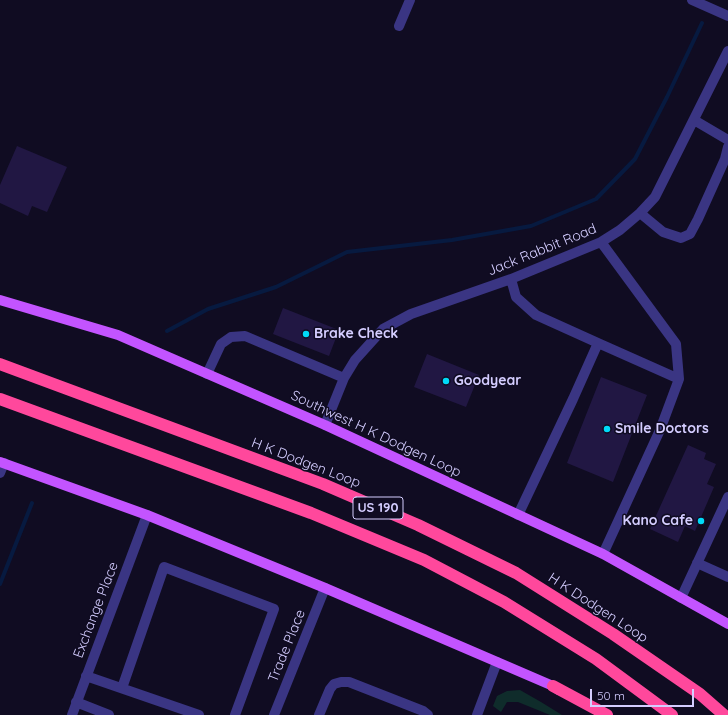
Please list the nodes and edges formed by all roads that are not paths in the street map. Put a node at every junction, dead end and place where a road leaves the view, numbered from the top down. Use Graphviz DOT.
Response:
graph roads {
  1 [pos="410,0"];
  2 [pos="692,0"];
  3 [pos="728,16"];
  4 [pos="398,26"];
  5 [pos="728,51"];
  6 [pos="694,120"];
  7 [pos="728,140"];
  8 [pos="728,147"];
  9 [pos="640,213"];
  10 [pos="601,242"];
  11 [pos="511,279"];
  12 [pos="0,300"];
  13 [pos="598,343"];
  14 [pos="0,364"];
  15 [pos="207,374"];
  16 [pos="344,378"];
  17 [pos="679,379"];
  18 [pos="0,399"];
  19 [pos="325,425"];
  20 [pos="2,462"];
  21 [pos="0,473"];
  22 [pos="728,498"];
  23 [pos="147,515"];
  24 [pos="518,515"];
  25 [pos="603,554"];
  26 [pos="697,563"];
  27 [pos="728,577"];
  28 [pos="325,588"];
  29 [pos="681,598"];
  30 [pos="728,624"];
  31 [pos="497,662"];
  32 [pos="86,676"];
  33 [pos="553,686"];
  34 [pos="122,688"];
  35 [pos="76,702"];
  36 [pos="481,714"];
  37 [pos="72,715"];
  38 [pos="109,715"];
  39 [pos="199,715"];
  40 [pos="235,715"];
  41 [pos="274,715"];
  42 [pos="319,715"];
  43 [pos="428,715"];
  44 [pos="593,715"];
  45 [pos="607,715"];
  46 [pos="672,715"];
  47 [pos="724,715"];
  1 -- 4 [label="street"];
  2 -- 3 [label="street"];
  5 -- 6 [label="street, Jack Rabbit Road"];
  6 -- 7 [label="street"];
  6 -- 9 [label="street, Jack Rabbit Road"];
  8 -- 9 [label="street"];
  9 -- 10 [label="street, Jack Rabbit Road"];
  10 -- 11 [label="street, Jack Rabbit Road"];
  10 -- 17 [label="street"];
  11 -- 13 [label="street"];
  11 -- 16 [label="street, Jack Rabbit Road"];
  12 -- 15 [label="main road, Southwest H K Dodgen Loop"];
  13 -- 17 [label="street"];
  13 -- 24 [label="street"];
  14 -- 47 [label="highway, H K Dodgen Loop / US 190"];
  15 -- 16 [label="street"];
  15 -- 19 [label="main road, Southwest H K Dodgen Loop"];
  16 -- 19 [label="street, Jack Rabbit Road"];
  17 -- 25 [label="street"];
  18 -- 46 [label="highway, US 190"];
  19 -- 24 [label="main road, Southwest H K Dodgen Loop"];
  20 -- 21 [label="street"];
  20 -- 23 [label="main road"];
  22 -- 26 [label="street"];
  23 -- 28 [label="main road"];
  23 -- 32 [label="street, Exchange Place"];
  24 -- 25 [label="main road, Southwest H K Dodgen Loop"];
  25 -- 29 [label="main road, Southwest H K Dodgen Loop"];
  26 -- 27 [label="street"];
  26 -- 29 [label="street"];
  28 -- 31 [label="main road"];
  28 -- 41 [label="street, Trade Place"];
  29 -- 30 [label="main road, Southwest H K Dodgen Loop"];
  31 -- 33 [label="main road"];
  31 -- 36 [label="street"];
  32 -- 34 [label="street"];
  32 -- 35 [label="street, Exchange Place"];
  33 -- 44 [label="main road"];
  33 -- 45 [label="highway"];
  34 -- 39 [label="street"];
  34 -- 40 [label="street"];
  35 -- 37 [label="street, Exchange Place"];
  35 -- 38 [label="street"];
  42 -- 43 [label="street"];
}
